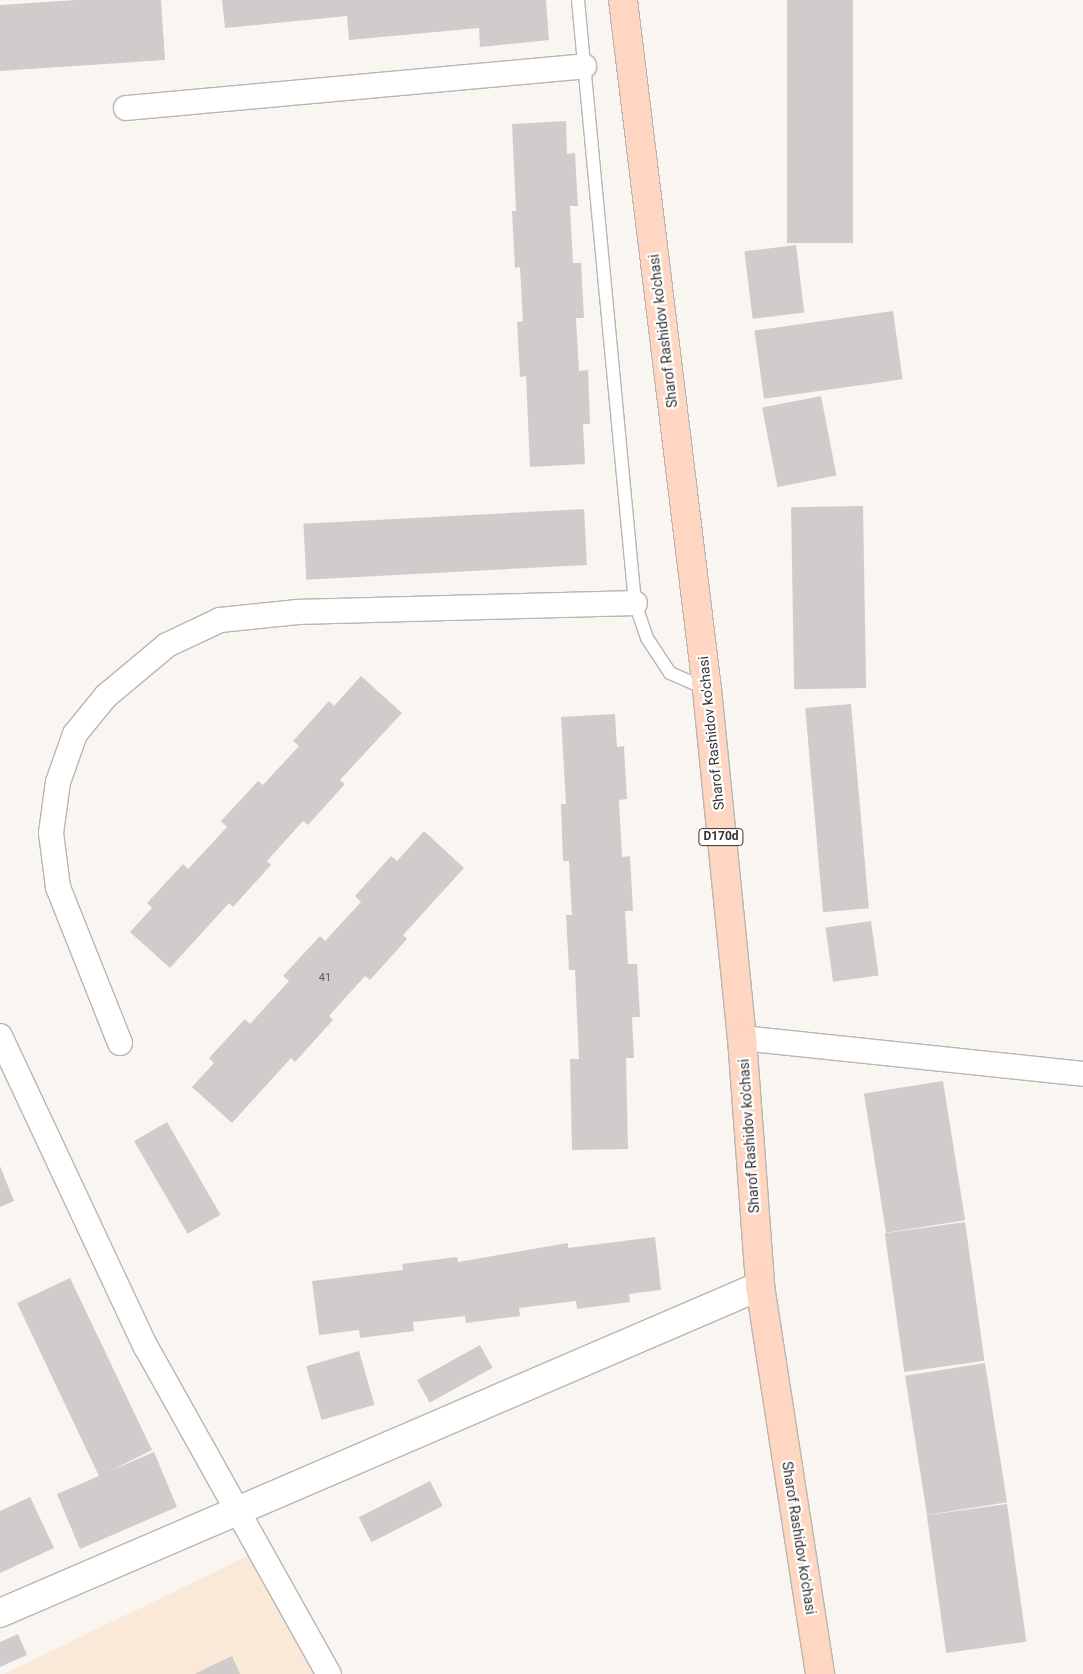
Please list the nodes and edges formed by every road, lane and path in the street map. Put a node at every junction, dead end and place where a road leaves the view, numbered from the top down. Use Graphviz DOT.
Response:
graph roads {
  1 [pos="578,0"];
  2 [pos="623,0"];
  3 [pos="584,66"];
  4 [pos="126,108"];
  5 [pos="635,603"];
  6 [pos="706,689"];
  7 [pos="0,1036"];
  8 [pos="742,1038"];
  9 [pos="120,1043"];
  10 [pos="1083,1074"];
  11 [pos="760,1286"];
  12 [pos="236,1513"];
  13 [pos="0,1613"];
  14 [pos="329,1674"];
  15 [pos="820,1674"];
  1 -- 3 [label="lane"];
  2 -- 6 [label="main road, Sharof Rashidov ko'chasi / D170d"];
  3 -- 4 [label="street"];
  3 -- 5 [label="lane"];
  5 -- 6 [label="lane"];
  5 -- 9 [label="street"];
  6 -- 8 [label="main road, Sharof Rashidov ko'chasi / D170d"];
  7 -- 12 [label="street"];
  8 -- 10 [label="street"];
  8 -- 11 [label="main road, Sharof Rashidov ko'chasi / D170d"];
  11 -- 12 [label="street"];
  11 -- 15 [label="main road, Sharof Rashidov ko'chasi / D170d"];
  12 -- 13 [label="street"];
  12 -- 14 [label="street"];
}
